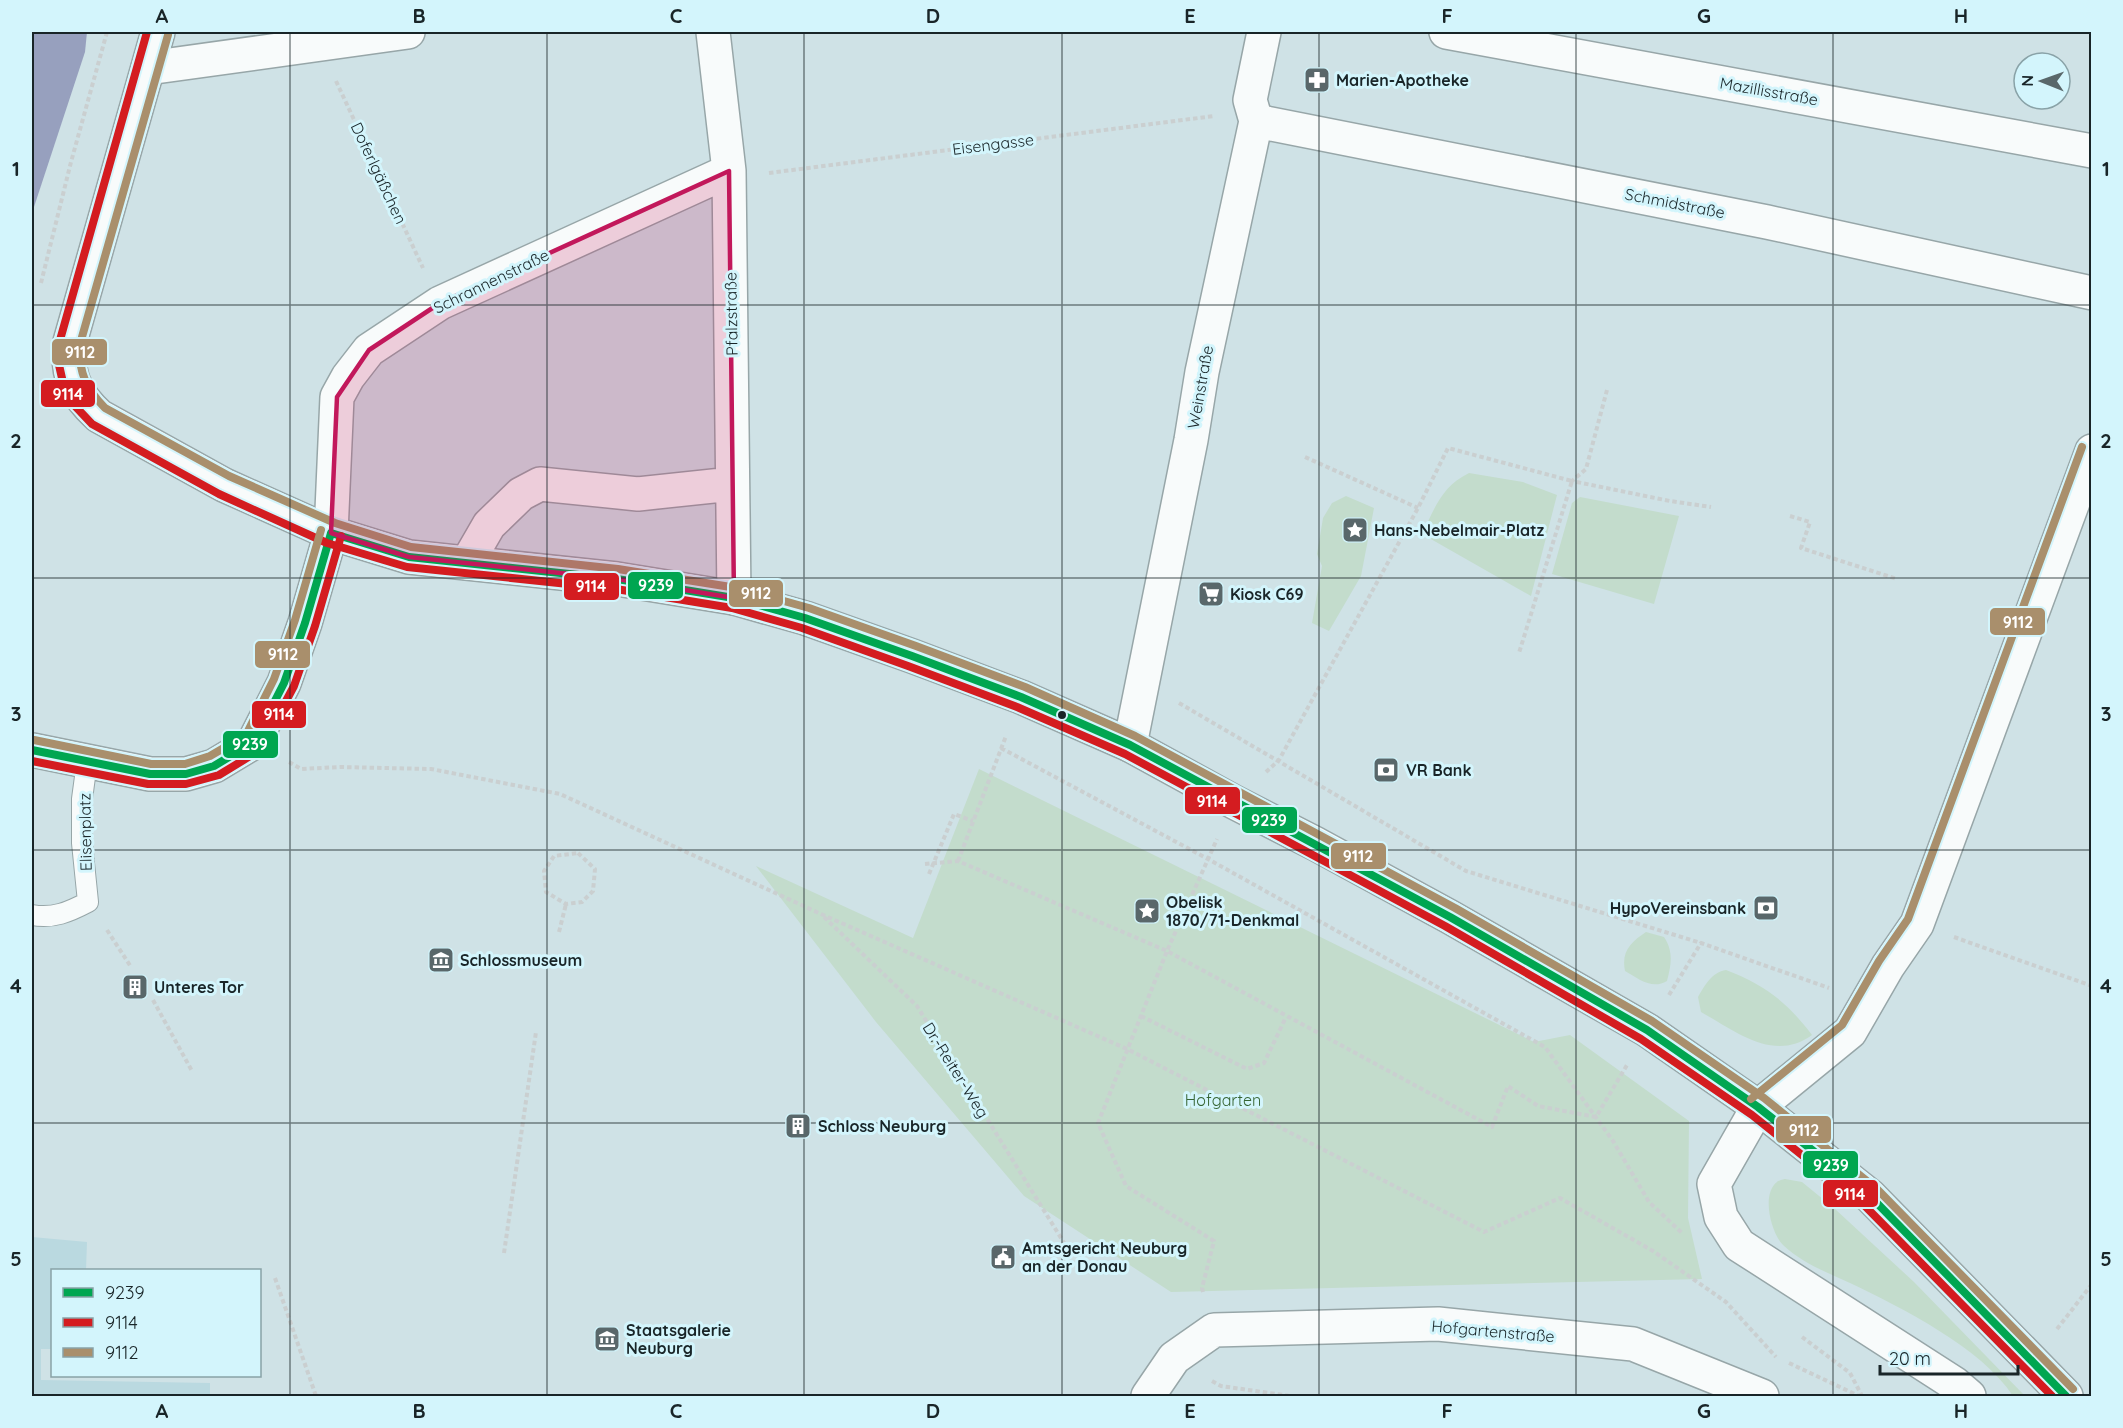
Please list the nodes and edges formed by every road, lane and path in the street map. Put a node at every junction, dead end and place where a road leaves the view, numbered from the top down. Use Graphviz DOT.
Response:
graph roads {
  1 [pos="107,32"];
  2 [pos="158,32"];
  3 [pos="408,32"];
  4 [pos="712,32"];
  5 [pos="1264,32"];
  6 [pos="1446,32"];
  7 [pos="318,43"];
  8 [pos="148,68"];
  9 [pos="1256,121"];
  10 [pos="2091,151"];
  11 [pos="729,171"];
  12 [pos="40,288"];
  13 [pos="2091,293"];
  14 [pos="440,303"];
  15 [pos="1607,390"];
  16 [pos="2091,451"];
  17 [pos="1305,457"];
  18 [pos="1572,481"];
  19 [pos="732,484"];
  20 [pos="1711,507"];
  21 [pos="1418,508"];
  22 [pos="1790,516"];
  23 [pos="331,533"];
  24 [pos="467,562"];
  25 [pos="1897,579"];
  26 [pos="734,598"];
  27 [pos="1519,653"];
  28 [pos="1143,683"];
  29 [pos="1021,698"];
  30 [pos="1130,745"];
  31 [pos="1001,748"];
  32 [pos="32,750"];
  33 [pos="1279,760"];
  34 [pos="87,762"];
  35 [pos="301,769"];
  36 [pos="1234,802"];
  37 [pos="973,821"];
  38 [pos="1208,859"];
  39 [pos="958,861"];
  40 [pos="925,864"];
  41 [pos="929,874"];
  42 [pos="88,902"];
  43 [pos="566,904"];
  44 [pos="821,914"];
  45 [pos="32,915"];
  46 [pos="1917,924"];
  47 [pos="560,932"];
  48 [pos="1701,943"];
  49 [pos="1167,951"];
  50 [pos="131,967"];
  51 [pos="2091,986"];
  52 [pos="153,1000"];
  53 [pos="1868,1001"];
  54 [pos="1141,1016"];
  55 [pos="1287,1017"];
  56 [pos="1647,1030"];
  57 [pos="536,1032"];
  58 [pos="1127,1049"];
  59 [pos="192,1071"];
  60 [pos="1758,1107"];
  61 [pos="1596,1117"];
  62 [pos="1684,1235"];
  63 [pos="1066,1246"];
  64 [pos="504,1253"];
  65 [pos="275,1278"];
  66 [pos="2091,1284"];
  67 [pos="1202,1288"];
  68 [pos="1793,1331"];
  69 [pos="1174,1358"];
  70 [pos="1787,1362"];
  71 [pos="2032,1362"];
  72 [pos="1759,1394"];
  73 [pos="316,1396"];
  74 [pos="1148,1396"];
  75 [pos="1290,1396"];
  76 [pos="1861,1396"];
  77 [pos="1969,1396"];
  78 [pos="2066,1396"];
  1 -- 12 [label="path"];
  2 -- 8 [label="street"];
  3 -- 7 [label="street"];
  4 -- 11 [label="street, Pfalzstraße"];
  5 -- 9 [label="street, Weinstraße"];
  6 -- 10 [label="street, Mazillisstraße"];
  7 -- 8 [label="street"];
  7 -- 14 [label="path, Doferlgäßchen"];
  8 -- 23 [label="street"];
  9 -- 11 [label="path, Eisengasse"];
  9 -- 13 [label="street, Schmidstraße"];
  9 -- 28 [label="street, Weinstraße"];
  11 -- 14 [label="street, Schrannenstraße"];
  11 -- 19 [label="street, Pfalzstraße"];
  14 -- 23 [label="street, Schrannenstraße"];
  15 -- 18 [label="path"];
  16 -- 46 [label="street"];
  17 -- 21 [label="path"];
  18 -- 20 [label="path"];
  18 -- 21 [label="path"];
  18 -- 27 [label="path"];
  19 -- 24 [label="street"];
  19 -- 26 [label="street, Pfalzstraße"];
  21 -- 33 [label="path"];
  22 -- 25 [label="path"];
  23 -- 24 [label="street"];
  23 -- 34 [label="street, Schrannenstraße"];
  24 -- 26 [label="street"];
  26 -- 29 [label="street"];
  28 -- 30 [label="street, Weinstraße"];
  28 -- 33 [label="path"];
  29 -- 30 [label="street"];
  29 -- 31 [label="path"];
  30 -- 36 [label="street"];
  31 -- 37 [label="path"];
  31 -- 38 [label="path"];
  32 -- 34 [label="street"];
  33 -- 36 [label="path"];
  33 -- 48 [label="path"];
  34 -- 42 [label="lane, Elisenplatz"];
  35 -- 44 [label="path"];
  36 -- 38 [label="path"];
  36 -- 56 [label="street"];
  37 -- 39 [label="path"];
  37 -- 41 [label="path"];
  38 -- 49 [label="path"];
  38 -- 61 [label="path"];
  39 -- 40 [label="path"];
  39 -- 49 [label="path"];
  42 -- 45 [label="lane"];
  42 -- 50 [label="path"];
  43 -- 43 [label="path"];
  43 -- 47 [label="path"];
  44 -- 58 [label="path"];
  44 -- 63 [label="path, Dr.-Reiter-Weg"];
  46 -- 51 [label="path"];
  46 -- 53 [label="street"];
  48 -- 53 [label="path"];
  48 -- 56 [label="path"];
  49 -- 54 [label="path"];
  49 -- 55 [label="path"];
  52 -- 59 [label="path"];
  53 -- 60 [label="street"];
  54 -- 55 [label="path"];
  54 -- 58 [label="path"];
  55 -- 61 [label="path"];
  56 -- 60 [label="street"];
  56 -- 61 [label="path"];
  57 -- 64 [label="path"];
  58 -- 67 [label="path"];
  58 -- 72 [label="path"];
  60 -- 71 [label="street"];
  60 -- 77 [label="street"];
  61 -- 62 [label="path"];
  65 -- 73 [label="path"];
  66 -- 71 [label="path"];
  68 -- 76 [label="path"];
  69 -- 72 [label="street, Hofgartenstraße"];
  69 -- 74 [label="street"];
  69 -- 75 [label="path"];
  70 -- 76 [label="path"];
  71 -- 78 [label="street"];
}
